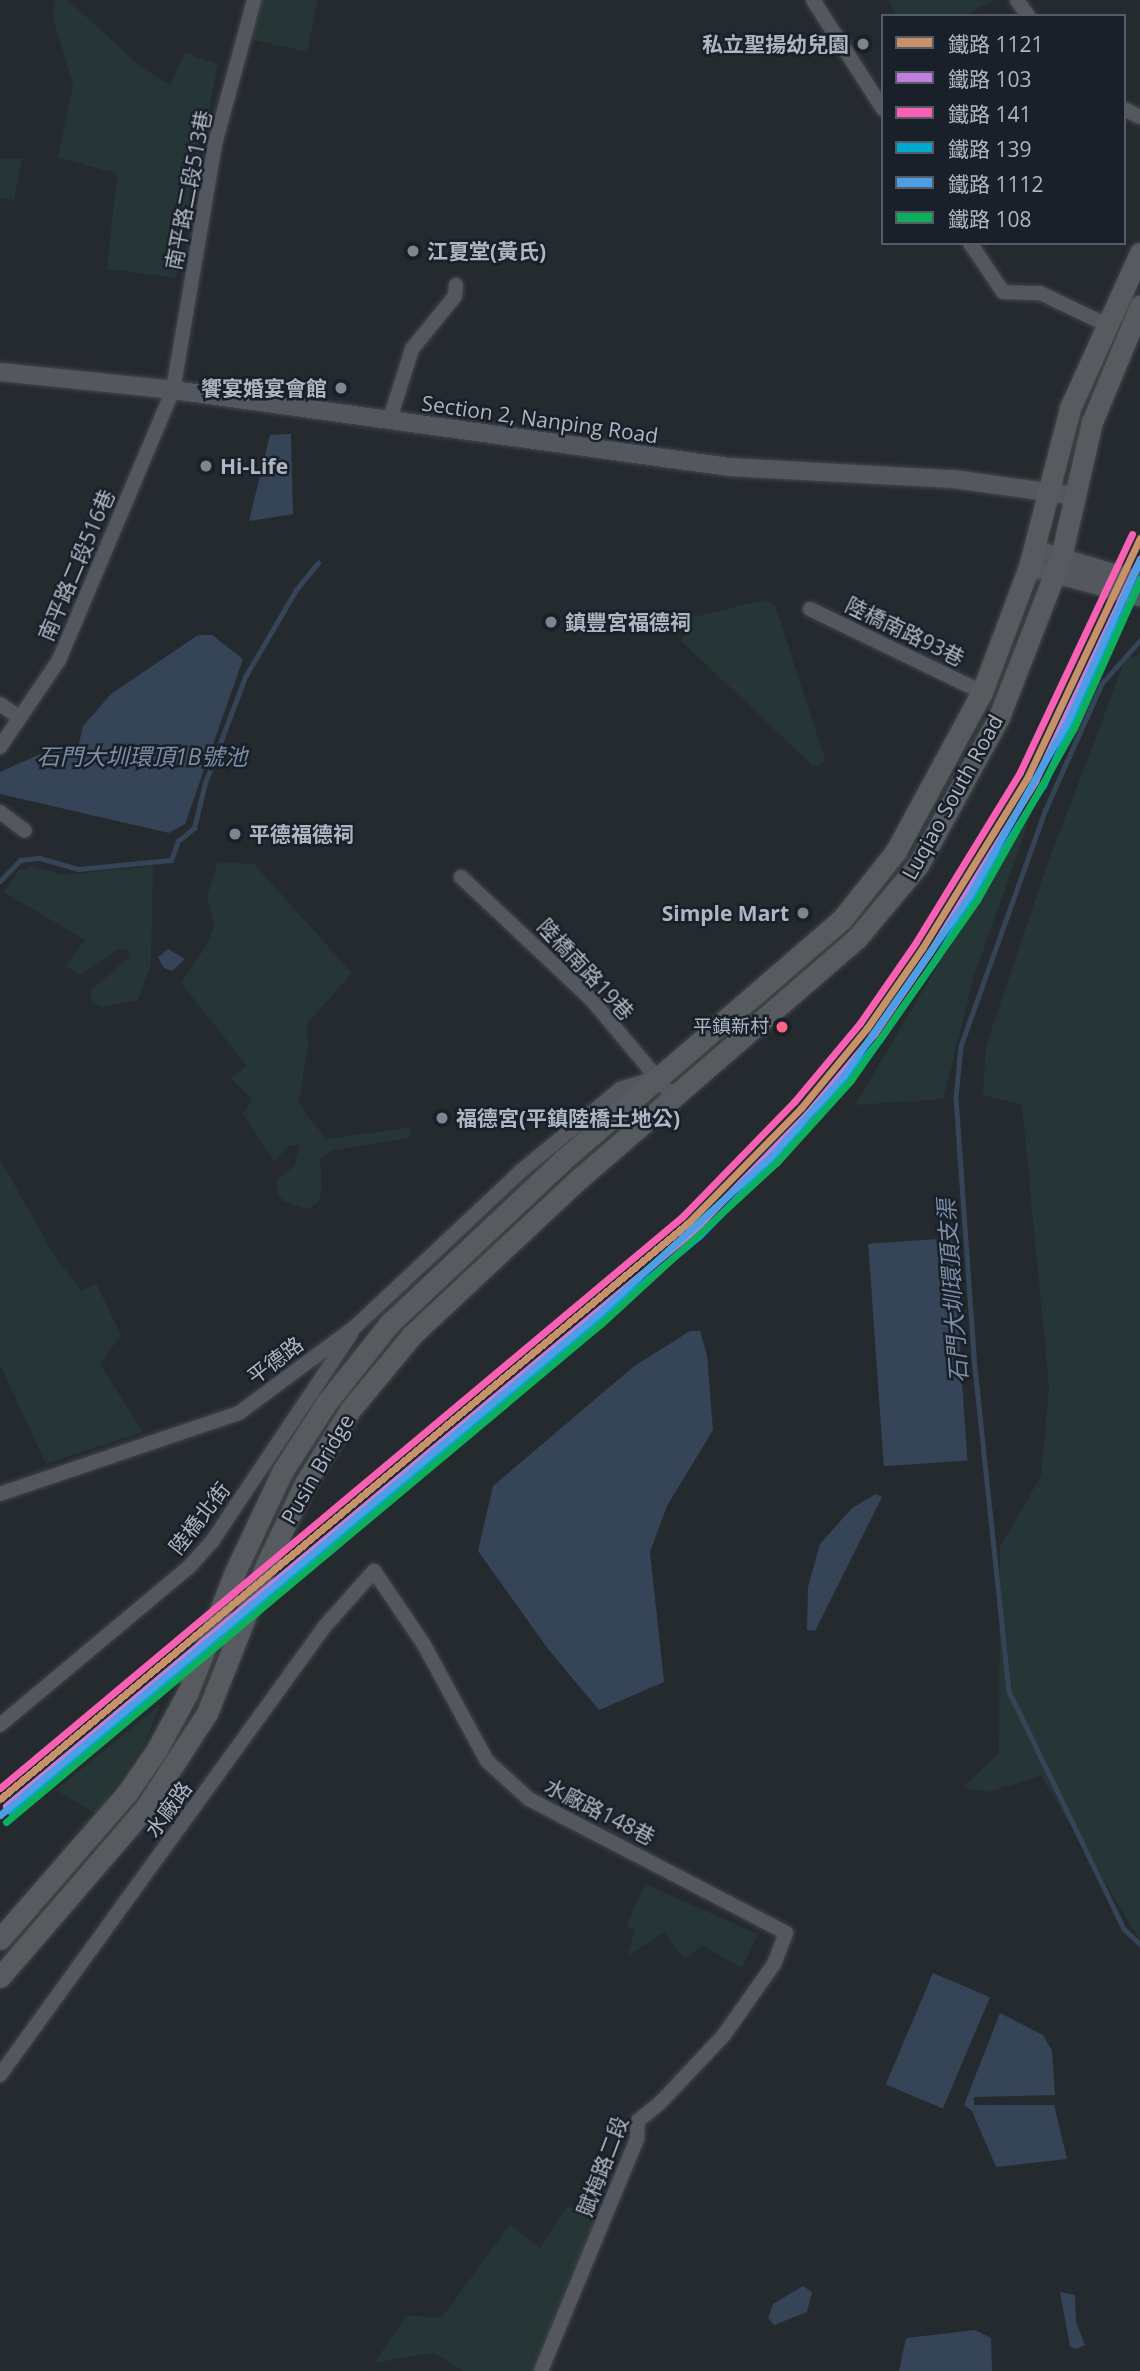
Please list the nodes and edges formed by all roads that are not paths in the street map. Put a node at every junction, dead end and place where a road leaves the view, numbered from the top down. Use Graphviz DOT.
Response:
graph roads {
  1 [pos="254,0"];
  2 [pos="813,0"];
  3 [pos="881,106"];
  4 [pos="971,245"];
  5 [pos="1140,253"];
  6 [pos="456,285"];
  7 [pos="1140,306"];
  8 [pos="1105,324"];
  9 [pos="0,372"];
  10 [pos="173,390"];
  11 [pos="388,422"];
  12 [pos="1048,492"];
  13 [pos="1075,496"];
  14 [pos="1031,558"];
  15 [pos="1058,566"];
  16 [pos="1140,581"];
  17 [pos="1140,597"];
  18 [pos="810,609"];
  19 [pos="982,692"];
  20 [pos="0,704"];
  21 [pos="20,718"];
  22 [pos="0,747"];
  23 [pos="0,812"];
  24 [pos="25,831"];
  25 [pos="461,877"];
  26 [pos="657,1077"];
  27 [pos="673,1097"];
  28 [pos="563,1160"];
  29 [pos="580,1178"];
  30 [pos="356,1326"];
  31 [pos="0,1494"];
  32 [pos="374,1571"];
  33 [pos="0,1725"];
  34 [pos="786,1933"];
  35 [pos="0,1939"];
  36 [pos="0,1977"];
  37 [pos="0,2075"];
  38 [pos="541,2371"];
  1 -- 10 [label="street, 南平路二段513巷"];
  2 -- 3 [label="street"];
  4 -- 8 [label="street"];
  5 -- 8 [label="main road, Luqiao South Road"];
  6 -- 11 [label="street"];
  7 -- 13 [label="main road, Luqiao South Road"];
  8 -- 12 [label="main road, Luqiao South Road"];
  9 -- 10 [label="street, Section 2, Nanping Road"];
  10 -- 11 [label="street, Section 2, Nanping Road"];
  10 -- 21 [label="street, 南平路二段516巷"];
  11 -- 12 [label="street, Section 2, Nanping Road"];
  12 -- 13 [label="street, Section 2, Nanping Road"];
  12 -- 14 [label="main road, Luqiao South Road"];
  13 -- 15 [label="main road, Luqiao South Road"];
  14 -- 15 [label="street"];
  14 -- 19 [label="main road, Luqiao South Road"];
  15 -- 16 [label="street"];
  15 -- 17 [label="street"];
  15 -- 27 [label="main road, Luqiao South Road"];
  18 -- 19 [label="street, 陸橋南路93巷"];
  19 -- 26 [label="main road, Luqiao South Road"];
  20 -- 21 [label="street"];
  21 -- 22 [label="street, 南平路二段516巷"];
  23 -- 24 [label="street"];
  25 -- 26 [label="street, 陸橋南路19巷"];
  26 -- 27 [label="street, 陸橋南路19巷"];
  26 -- 28 [label="main road, Luqiao South Road"];
  26 -- 30 [label="street, 平德路"];
  27 -- 29 [label="main road, Luqiao South Road"];
  28 -- 35 [label="main road, Pusin Bridge"];
  29 -- 36 [label="main road, Pusin Bridge"];
  30 -- 31 [label="street, 平德路"];
  30 -- 33 [label="street, 陸橋北街"];
  32 -- 34 [label="street, 水廠路148巷"];
  32 -- 37 [label="street, 水廠路"];
  34 -- 38 [label="street, 賦梅路二段"];
}
